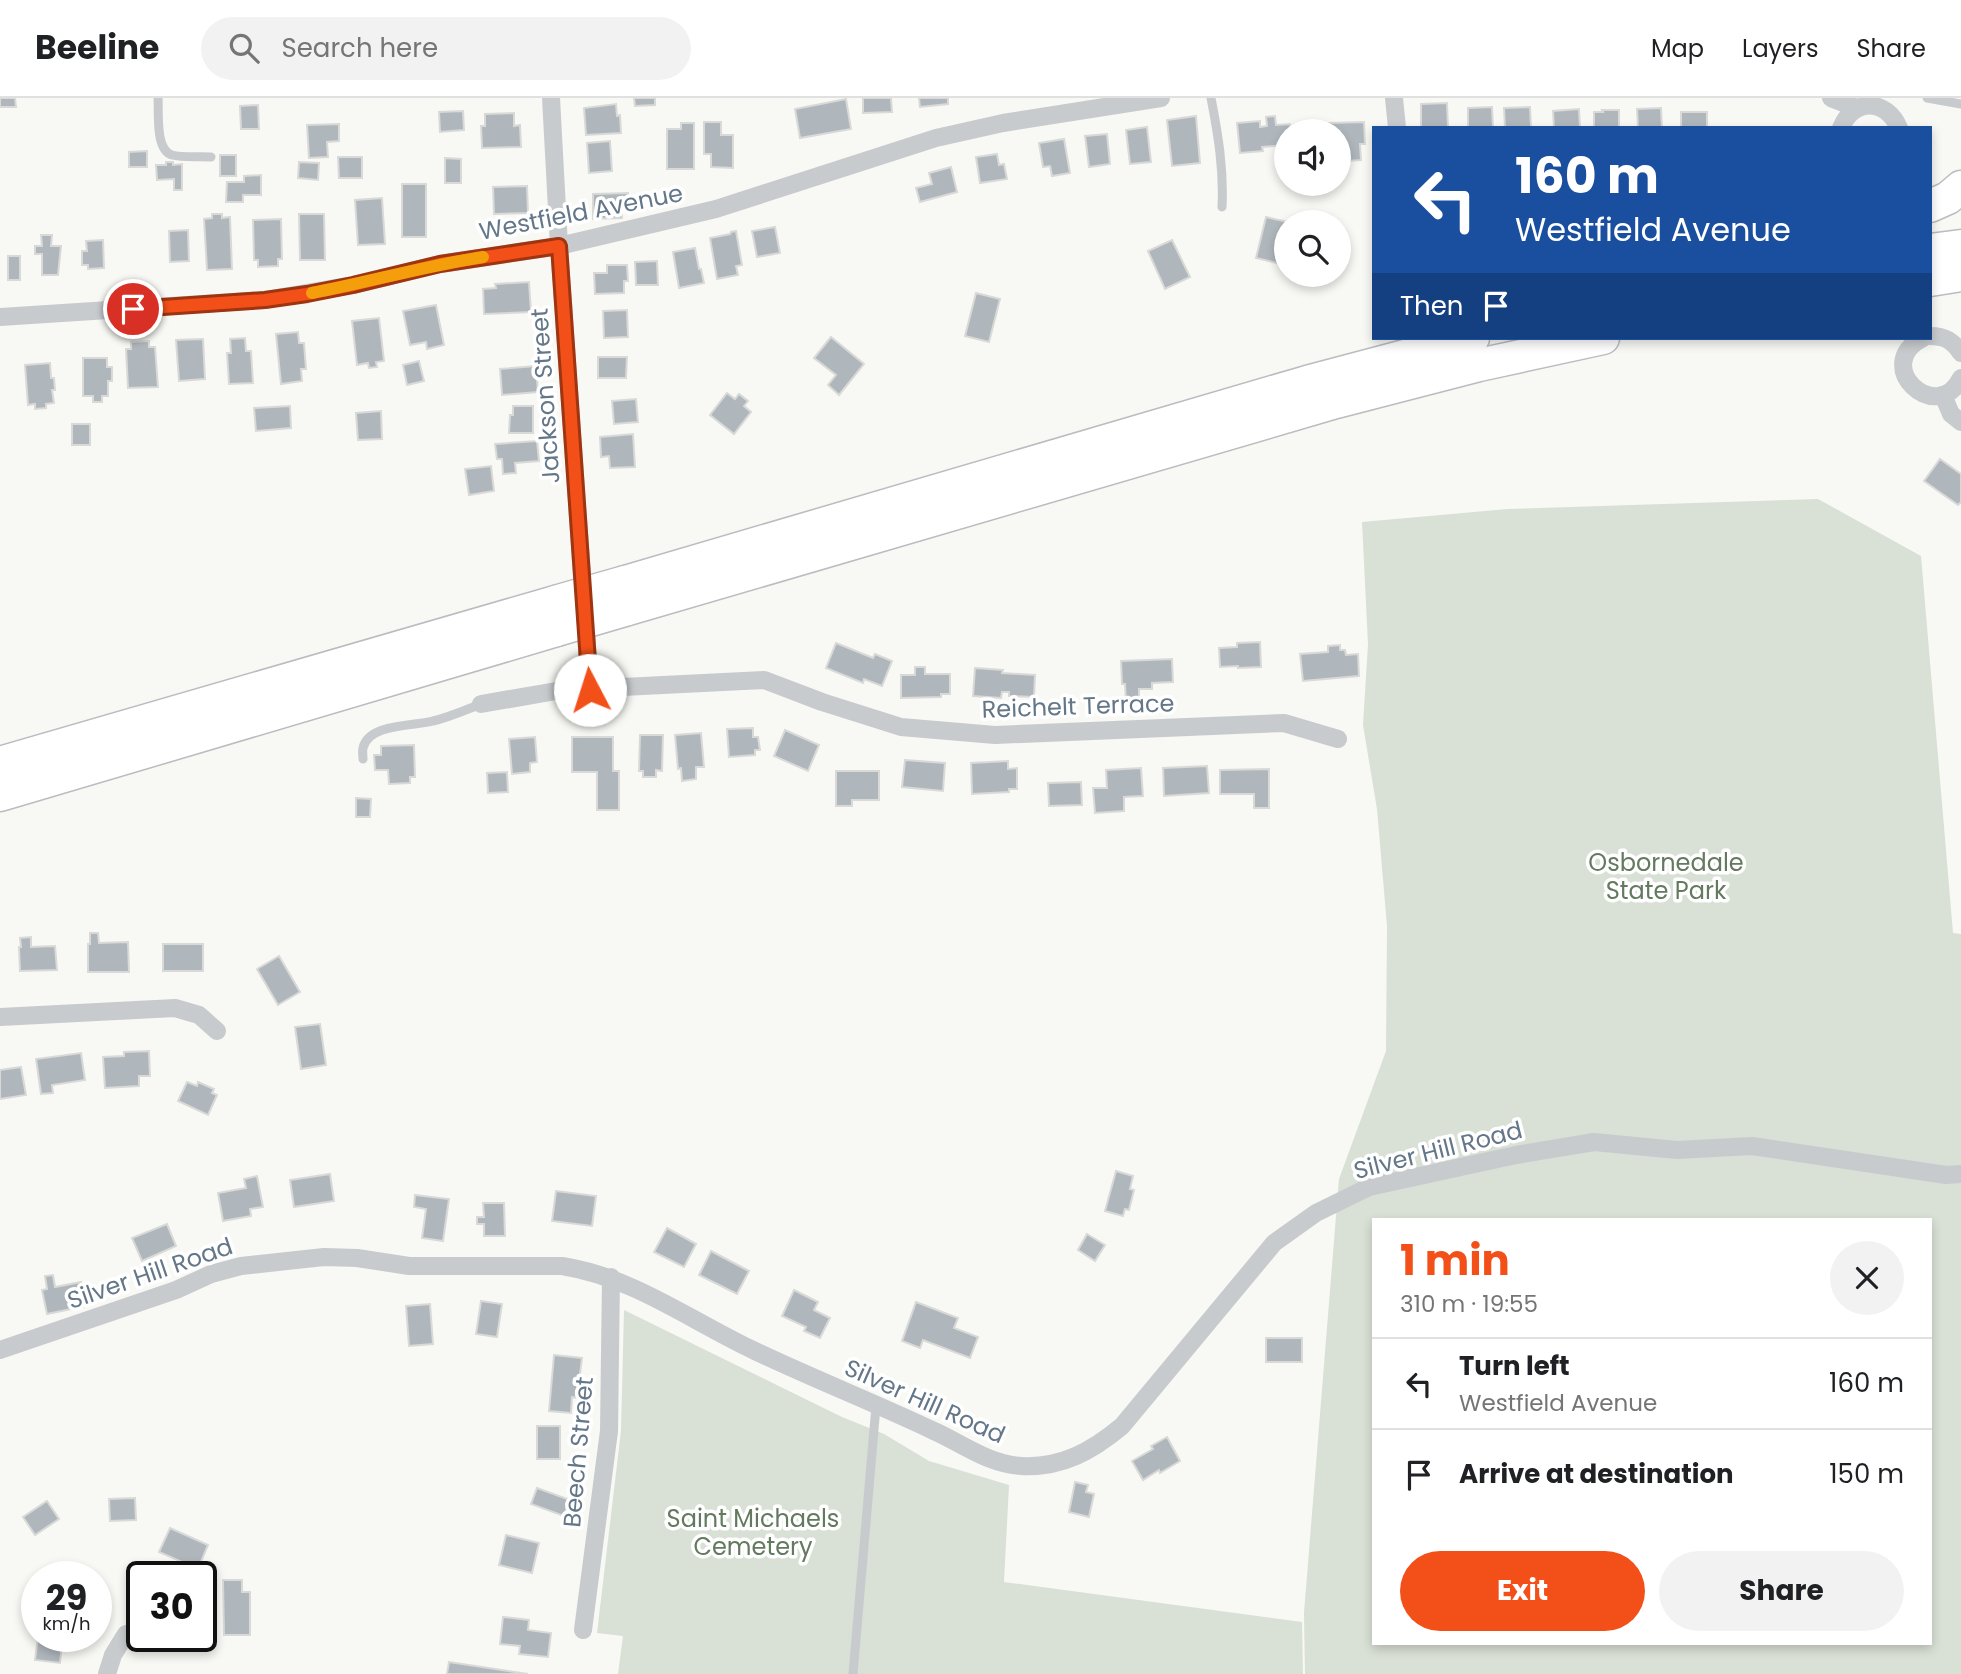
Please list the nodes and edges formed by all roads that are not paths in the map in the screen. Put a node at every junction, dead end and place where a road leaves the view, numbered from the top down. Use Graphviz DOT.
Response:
graph roads {
  1 [pos="158,98"];
  2 [pos="551,98"];
  3 [pos="1161,98"];
  4 [pos="1211,98"];
  5 [pos="1394,98"];
  6 [pos="1831,98"];
  7 [pos="1927,98"];
  8 [pos="1961,104"];
  9 [pos="1854,107"];
  10 [pos="1396,126"];
  11 [pos="1842,126"];
  12 [pos="1898,126"];
  13 [pos="211,157"];
  14 [pos="1961,187"];
  15 [pos="1932,205"];
  16 [pos="1222,207"];
  17 [pos="559,246"];
  18 [pos="1961,246"];
  19 [pos="1932,250"];
  20 [pos="1961,275"];
  21 [pos="1932,280"];
  22 [pos="0,317"];
  23 [pos="1932,336"];
  24 [pos="1406,340"];
  25 [pos="1465,340"];
  26 [pos="1594,340"];
  27 [pos="1919,340"];
  28 [pos="1961,353"];
  29 [pos="1961,378"];
  30 [pos="1307,382"];
  31 [pos="1943,395"];
  32 [pos="1961,422"];
  33 [pos="625,596"];
  34 [pos="556,616"];
  35 [pos="590,690"];
  36 [pos="481,705"];
  37 [pos="1338,739"];
  38 [pos="363,759"];
  39 [pos="0,764"];
  40 [pos="0,795"];
  41 [pos="0,1017"];
  42 [pos="217,1031"];
  43 [pos="1961,1174"];
  44 [pos="611,1278"];
  45 [pos="0,1350"];
  46 [pos="876,1406"];
  47 [pos="583,1630"];
  48 [pos="126,1634"];
  49 [pos="107,1674"];
  50 [pos="853,1674"];
  1 -- 13 [label="lane"];
  2 -- 17 [label="street, Jackson Street"];
  3 -- 17 [label="street, Westfield Avenue"];
  4 -- 16 [label="lane"];
  5 -- 10 [label="street"];
  6 -- 9 [label="street"];
  7 -- 8 [label="lane"];
  9 -- 11 [label="street"];
  9 -- 12 [label="street"];
  14 -- 15 [label="highway"];
  17 -- 22 [label="street, Westfield Avenue"];
  17 -- 35 [label="street, Jackson Street"];
  18 -- 19 [label="highway"];
  20 -- 21 [label="highway"];
  23 -- 28 [label="street"];
  24 -- 30 [label="highway"];
  25 -- 30 [label="highway"];
  26 -- 33 [label="highway"];
  27 -- 31 [label="street"];
  29 -- 31 [label="street"];
  30 -- 33 [label="highway"];
  31 -- 32 [label="street"];
  33 -- 34 [label="highway, bridge"];
  34 -- 39 [label="highway"];
  34 -- 40 [label="highway"];
  35 -- 36 [label="street, Reichelt Terrace"];
  35 -- 37 [label="street, Reichelt Terrace"];
  36 -- 38 [label="lane"];
  41 -- 42 [label="street"];
  43 -- 46 [label="street, Silver Hill Road"];
  44 -- 45 [label="street, Silver Hill Road"];
  44 -- 46 [label="street, Silver Hill Road"];
  44 -- 47 [label="street, Beech Street"];
  46 -- 50 [label="lane"];
  48 -- 49 [label="street"];
}
